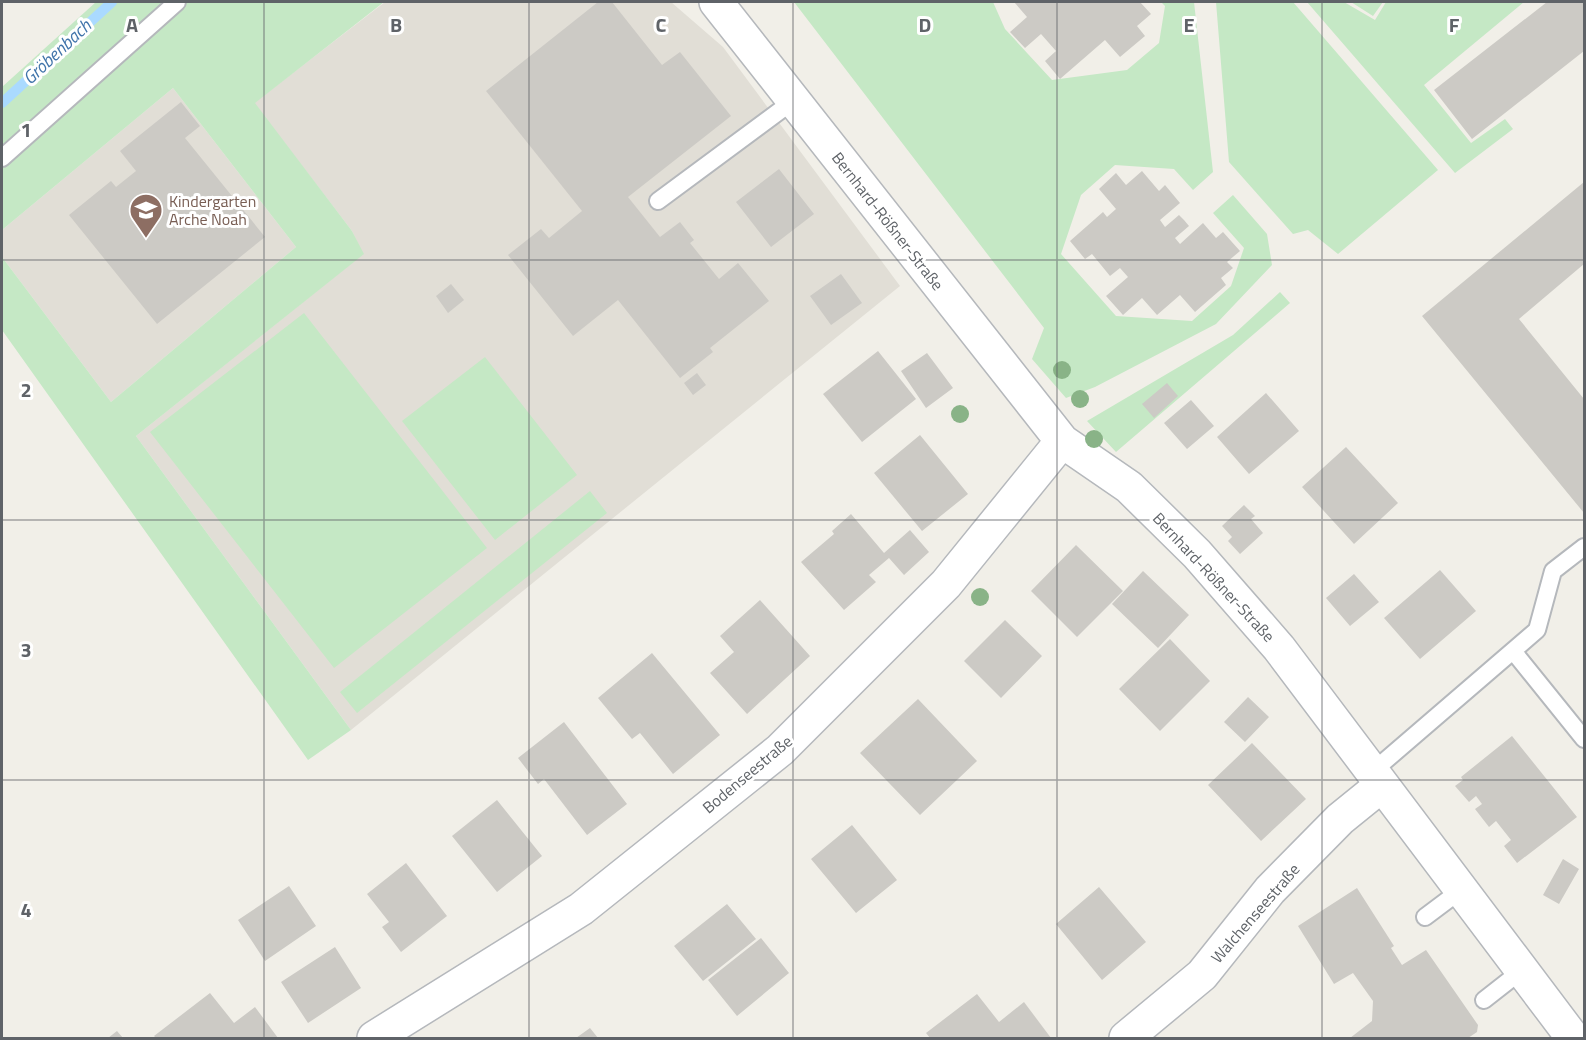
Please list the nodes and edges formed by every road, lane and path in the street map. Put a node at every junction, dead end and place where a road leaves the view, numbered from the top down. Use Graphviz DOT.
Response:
graph roads {
  1 [pos="177,2"];
  2 [pos="716,2"];
  3 [pos="793,101"];
  4 [pos="2,158"];
  5 [pos="658,201"];
  6 [pos="1062,441"];
  7 [pos="1584,547"];
  8 [pos="1513,651"];
  9 [pos="1584,739"];
  10 [pos="1377,779"];
  11 [pos="1461,890"];
  12 [pos="1425,917"];
  13 [pos="1521,971"];
  14 [pos="1484,1000"];
  15 [pos="374,1038"];
  16 [pos="1126,1038"];
  17 [pos="1573,1038"];
  1 -- 4 [label="lane"];
  2 -- 3 [label="street, Bernhard-Rößner-Straße"];
  3 -- 5 [label="lane"];
  3 -- 6 [label="street, Bernhard-Rößner-Straße"];
  6 -- 10 [label="street, Bernhard-Rößner-Straße"];
  6 -- 15 [label="street, Bodenseestraße"];
  7 -- 8 [label="lane"];
  8 -- 9 [label="lane"];
  8 -- 10 [label="lane"];
  10 -- 11 [label="street, Bernhard-Rößner-Straße"];
  10 -- 16 [label="street, Walchenseestraße"];
  11 -- 12 [label="lane"];
  11 -- 13 [label="street, Bernhard-Rößner-Straße"];
  13 -- 14 [label="lane"];
  13 -- 17 [label="street, Bernhard-Rößner-Straße"];
}
